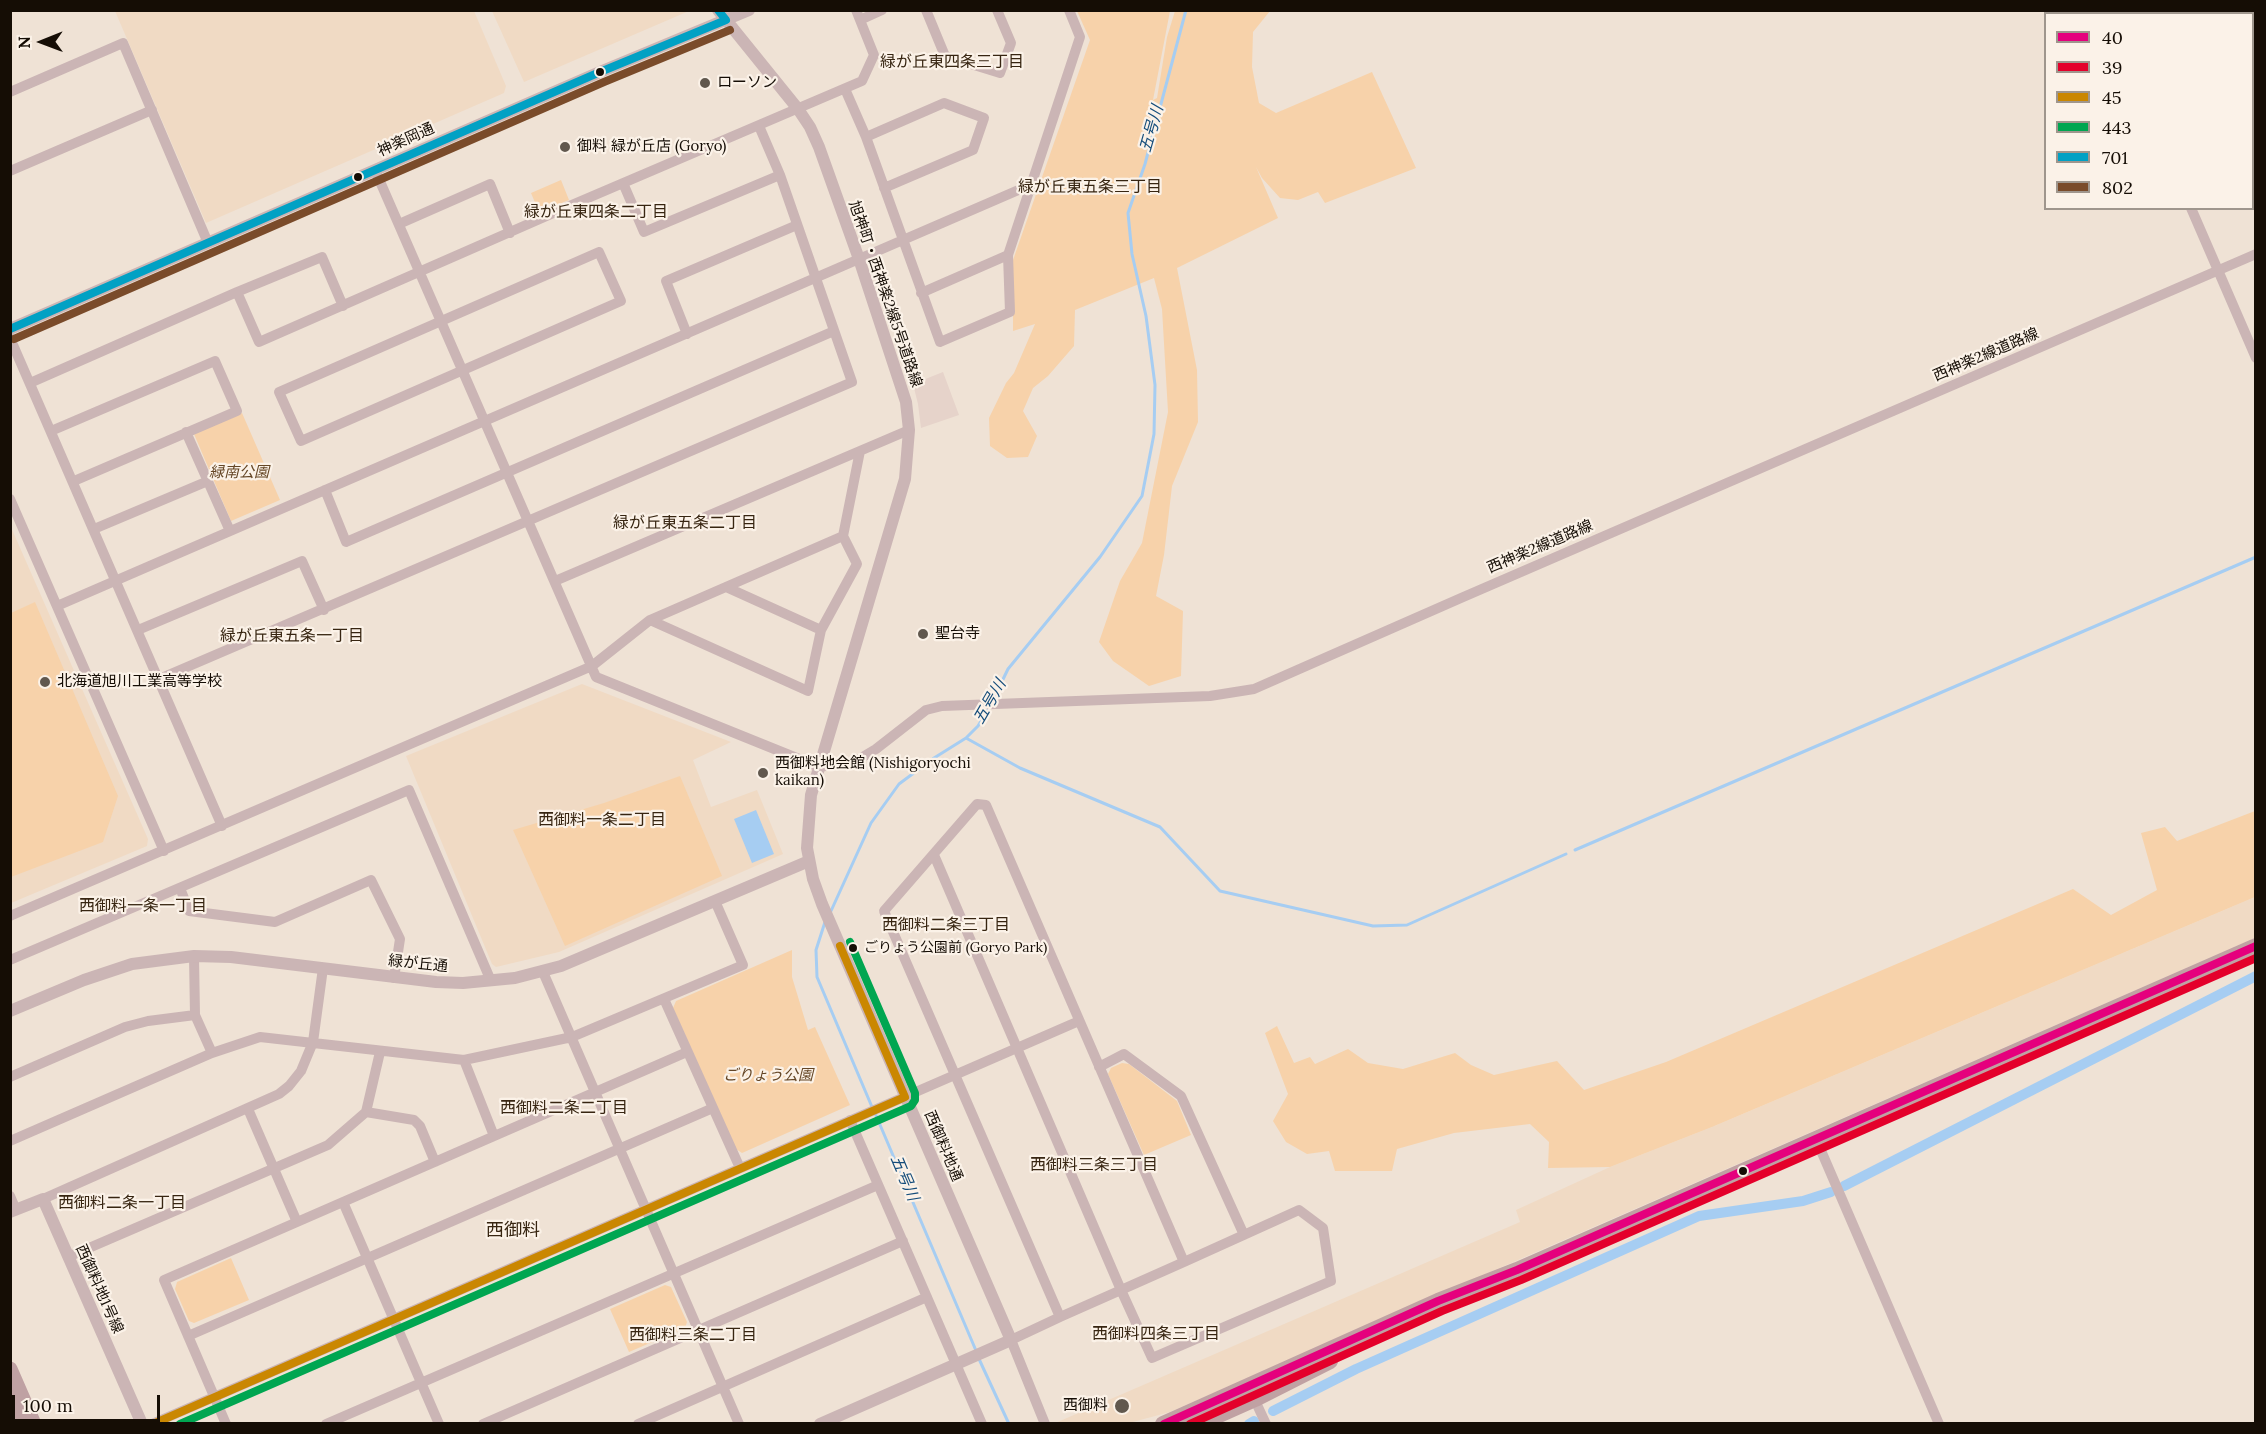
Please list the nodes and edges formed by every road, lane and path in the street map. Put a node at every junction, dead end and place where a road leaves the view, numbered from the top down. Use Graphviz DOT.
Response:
graph roads {
  1 [pos="749,10"];
  2 [pos="882,10"];
  3 [pos="926,10"];
  4 [pos="997,10"];
  5 [pos="1070,10"];
  6 [pos="722,15"];
  7 [pos="858,15"];
  8 [pos="845,89"];
  9 [pos="10,92"];
  10 [pos="798,109"];
  11 [pos="152,110"];
  12 [pos="759,126"];
  13 [pos="866,137"];
  14 [pos="375,170"];
  15 [pos="10,171"];
  16 [pos="780,175"];
  17 [pos="623,183"];
  18 [pos="1030,185"];
  19 [pos="884,188"];
  20 [pos="2192,210"];
  21 [pos="399,224"];
  22 [pos="797,225"];
  23 [pos="510,233"];
  24 [pos="902,241"];
  25 [pos="208,243"];
  26 [pos="2256,254"];
  27 [pos="1008,255"];
  28 [pos="858,259"];
  29 [pos="2218,271"];
  30 [pos="420,272"];
  31 [pos="816,279"];
  32 [pos="237,292"];
  33 [pos="921,292"];
  34 [pos="343,306"];
  35 [pos="441,321"];
  36 [pos="10,329"];
  37 [pos="834,331"];
  38 [pos="687,333"];
  39 [pos="10,338"];
  40 [pos="2256,358"];
  41 [pos="463,370"];
  42 [pos="30,383"];
  43 [pos="485,421"];
  44 [pos="909,430"];
  45 [pos="51,431"];
  46 [pos="186,432"];
  47 [pos="860,451"];
  48 [pos="507,472"];
  49 [pos="74,481"];
  50 [pos="208,481"];
  51 [pos="325,490"];
  52 [pos="10,499"];
  53 [pos="528,521"];
  54 [pos="94,529"];
  55 [pos="230,531"];
  56 [pos="843,536"];
  57 [pos="116,581"];
  58 [pos="555,581"];
  59 [pos="726,587"];
  60 [pos="57,606"];
  61 [pos="324,609"];
  62 [pos="650,620"];
  63 [pos="138,630"];
  64 [pos="821,630"];
  65 [pos="592,666"];
  66 [pos="159,680"];
  67 [pos="819,767"];
  68 [pos="222,826"];
  69 [pos="165,851"];
  70 [pos="934,855"];
  71 [pos="809,861"];
  72 [pos="180,888"];
  73 [pos="716,901"];
  74 [pos="10,916"];
  75 [pos="2256,946"];
  76 [pos="194,956"];
  77 [pos="10,960"];
  78 [pos="322,968"];
  79 [pos="543,972"];
  80 [pos="394,978"];
  81 [pos="491,981"];
  82 [pos="664,999"];
  83 [pos="10,1011"];
  84 [pos="195,1015"];
  85 [pos="1079,1021"];
  86 [pos="572,1037"];
  87 [pos="314,1042"];
  88 [pos="1017,1048"];
  89 [pos="380,1052"];
  90 [pos="687,1052"];
  91 [pos="212,1053"];
  92 [pos="464,1060"];
  93 [pos="1099,1066"];
  94 [pos="955,1075"];
  95 [pos="10,1077"];
  96 [pos="596,1092"];
  97 [pos="905,1097"];
  98 [pos="713,1108"];
  99 [pos="249,1109"];
  100 [pos="366,1112"];
  101 [pos="850,1120"];
  102 [pos="494,1136"];
  103 [pos="1816,1139"];
  104 [pos="10,1142"];
  105 [pos="621,1148"];
  106 [pos="435,1162"];
  107 [pos="273,1168"];
  108 [pos="740,1168"];
  109 [pos="878,1185"];
  110 [pos="10,1196"];
  111 [pos="43,1199"];
  112 [pos="343,1202"];
  113 [pos="647,1209"];
  114 [pos="13,1211"];
  115 [pos="297,1222"];
  116 [pos="1244,1235"];
  117 [pos="903,1241"];
  118 [pos="68,1257"];
  119 [pos="367,1258"];
  120 [pos="1184,1262"];
  121 [pos="674,1273"];
  122 [pos="1121,1290"];
  123 [pos="927,1297"];
  124 [pos="1060,1317"];
  125 [pos="393,1319"];
  126 [pos="699,1330"];
  127 [pos="188,1336"];
  128 [pos="1011,1340"];
  129 [pos="962,1362"];
  130 [pos="10,1369"];
  131 [pos="421,1382"];
  132 [pos="723,1386"];
  133 [pos="1251,1392"];
  134 [pos="215,1396"];
  135 [pos="10,1400"];
  136 [pos="21,1424"];
  137 [pos="34,1424"];
  138 [pos="142,1424"];
  139 [pos="152,1424"];
  140 [pos="226,1424"];
  141 [pos="326,1424"];
  142 [pos="439,1424"];
  143 [pos="483,1424"];
  144 [pos="638,1424"];
  145 [pos="739,1424"];
  146 [pos="820,1424"];
  147 [pos="982,1424"];
  148 [pos="1045,1424"];
  149 [pos="1163,1424"];
  150 [pos="1199,1424"];
  151 [pos="1266,1424"];
  152 [pos="1939,1424"];
  1 -- 6 [label="street, 神楽岡通"];
  2 -- 7 [label="street"];
  3 -- 4 [label="street"];
  5 -- 18 [label="street"];
  6 -- 10 [label="street, 旭神町・西神楽2線5号道路線"];
  6 -- 14 [label="street, 神楽岡通"];
  7 -- 8 [label="street"];
  8 -- 10 [label="street"];
  8 -- 13 [label="street"];
  9 -- 11 [label="street"];
  10 -- 12 [label="street"];
  10 -- 28 [label="street, 旭神町・西神楽2線5号道路線"];
  11 -- 15 [label="street"];
  11 -- 25 [label="street"];
  12 -- 16 [label="street"];
  12 -- 17 [label="street"];
  13 -- 19 [label="street"];
  13 -- 19 [label="street"];
  14 -- 21 [label="street"];
  14 -- 25 [label="street, 神楽岡通"];
  16 -- 17 [label="street"];
  16 -- 22 [label="street"];
  17 -- 23 [label="street"];
  18 -- 24 [label="street"];
  18 -- 27 [label="street"];
  19 -- 24 [label="street"];
  20 -- 29 [label="street"];
  21 -- 23 [label="street"];
  21 -- 30 [label="street"];
  22 -- 31 [label="street"];
  22 -- 38 [label="street"];
  23 -- 30 [label="street"];
  24 -- 28 [label="street"];
  24 -- 33 [label="street"];
  25 -- 36 [label="street, 神楽岡通"];
  26 -- 29 [label="street, 西神楽2線道路線"];
  27 -- 33 [label="street"];
  27 -- 33 [label="street"];
  28 -- 31 [label="street"];
  28 -- 44 [label="street, 旭神町・西神楽2線5号道路線"];
  29 -- 40 [label="street"];
  29 -- 67 [label="street, 西神楽2線道路線"];
  30 -- 34 [label="street"];
  30 -- 35 [label="street"];
  31 -- 37 [label="street"];
  31 -- 38 [label="street"];
  32 -- 34 [label="street"];
  32 -- 34 [label="street"];
  32 -- 42 [label="street"];
  35 -- 41 [label="street"];
  35 -- 41 [label="street"];
  35 -- 41 [label="street"];
  37 -- 48 [label="street"];
  37 -- 53 [label="street"];
  38 -- 43 [label="street"];
  39 -- 42 [label="street"];
  41 -- 43 [label="street"];
  42 -- 45 [label="street"];
  43 -- 48 [label="street"];
  43 -- 51 [label="street"];
  44 -- 47 [label="street"];
  44 -- 67 [label="street, 旭神町・西神楽2線5号道路線"];
  45 -- 46 [label="street"];
  45 -- 49 [label="street"];
  46 -- 49 [label="street"];
  46 -- 50 [label="street"];
  47 -- 56 [label="street"];
  47 -- 58 [label="street"];
  48 -- 51 [label="street"];
  48 -- 53 [label="street"];
  49 -- 54 [label="street"];
  50 -- 54 [label="street"];
  50 -- 55 [label="street"];
  51 -- 55 [label="street"];
  52 -- 60 [label="street"];
  53 -- 58 [label="street"];
  53 -- 61 [label="street"];
  54 -- 57 [label="street"];
  55 -- 57 [label="street"];
  56 -- 59 [label="street"];
  56 -- 64 [label="street"];
  57 -- 60 [label="street"];
  57 -- 63 [label="street"];
  58 -- 65 [label="street"];
  59 -- 62 [label="street"];
  59 -- 64 [label="street"];
  60 -- 69 [label="street"];
  61 -- 63 [label="street"];
  61 -- 66 [label="street"];
  62 -- 64 [label="street"];
  62 -- 65 [label="street"];
  63 -- 66 [label="street"];
  65 -- 67 [label="street"];
  65 -- 68 [label="street"];
  66 -- 68 [label="street"];
  67 -- 71 [label="street, 旭神町・西神楽2線5号道路線"];
  68 -- 69 [label="street"];
  69 -- 74 [label="street"];
  70 -- 85 [label="street"];
  70 -- 88 [label="street"];
  70 -- 94 [label="street"];
  71 -- 73 [label="street, 緑が丘通"];
  71 -- 97 [label="street, 西御料地通"];
  72 -- 77 [label="street"];
  72 -- 80 [label="street"];
  72 -- 81 [label="street"];
  73 -- 79 [label="street, 緑が丘通"];
  73 -- 82 [label="street"];
  75 -- 103 [label="highway"];
  76 -- 78 [label="street, 緑が丘通"];
  76 -- 83 [label="street, 緑が丘通"];
  76 -- 84 [label="street"];
  78 -- 80 [label="street, 緑が丘通"];
  78 -- 87 [label="street"];
  79 -- 81 [label="street, 緑が丘通"];
  79 -- 86 [label="street"];
  80 -- 81 [label="street, 緑が丘通"];
  82 -- 86 [label="street"];
  82 -- 90 [label="street"];
  84 -- 91 [label="street"];
  84 -- 95 [label="street"];
  85 -- 88 [label="street"];
  85 -- 93 [label="street"];
  86 -- 92 [label="street"];
  86 -- 96 [label="street"];
  87 -- 89 [label="street"];
  87 -- 91 [label="street"];
  87 -- 99 [label="street"];
  88 -- 94 [label="street"];
  88 -- 122 [label="street"];
  89 -- 92 [label="street"];
  89 -- 100 [label="street"];
  90 -- 96 [label="street"];
  90 -- 98 [label="street"];
  91 -- 104 [label="street"];
  92 -- 102 [label="street"];
  93 -- 116 [label="street"];
  93 -- 120 [label="street"];
  94 -- 97 [label="street"];
  94 -- 124 [label="street"];
  96 -- 102 [label="street"];
  96 -- 105 [label="street"];
  97 -- 101 [label="street"];
  97 -- 128 [label="street, 西御料地通"];
  98 -- 105 [label="street"];
  98 -- 108 [label="street"];
  99 -- 107 [label="street"];
  99 -- 111 [label="street"];
  100 -- 106 [label="street"];
  100 -- 107 [label="street"];
  101 -- 108 [label="street"];
  101 -- 109 [label="street"];
  102 -- 106 [label="street"];
  103 -- 133 [label="highway"];
  103 -- 152 [label="street"];
  105 -- 113 [label="street"];
  105 -- 119 [label="street"];
  106 -- 112 [label="street"];
  107 -- 115 [label="street"];
  107 -- 118 [label="street"];
  108 -- 113 [label="street"];
  109 -- 117 [label="street"];
  109 -- 121 [label="street"];
  110 -- 114 [label="street"];
  111 -- 114 [label="street"];
  111 -- 118 [label="street, 西御料地1号線"];
  112 -- 115 [label="street"];
  112 -- 119 [label="street"];
  113 -- 121 [label="street"];
  113 -- 125 [label="street"];
  115 -- 127 [label="street"];
  116 -- 120 [label="street"];
  116 -- 122 [label="street"];
  117 -- 123 [label="street"];
  117 -- 126 [label="street"];
  118 -- 138 [label="street, 西御料地1号線"];
  119 -- 125 [label="street"];
  119 -- 127 [label="street"];
  120 -- 122 [label="street"];
  121 -- 126 [label="street"];
  121 -- 131 [label="street"];
  122 -- 124 [label="street"];
  123 -- 129 [label="street"];
  123 -- 132 [label="street"];
  124 -- 128 [label="street"];
  125 -- 131 [label="street"];
  125 -- 134 [label="street"];
  126 -- 132 [label="street"];
  126 -- 143 [label="street"];
  127 -- 134 [label="street"];
  128 -- 129 [label="street"];
  128 -- 148 [label="street"];
  129 -- 146 [label="street"];
  129 -- 147 [label="street"];
  130 -- 137 [label="main road"];
  131 -- 141 [label="street"];
  131 -- 142 [label="street"];
  132 -- 144 [label="street"];
  132 -- 145 [label="street"];
  133 -- 149 [label="highway"];
  133 -- 150 [label="highway"];
  133 -- 151 [label="street"];
  134 -- 139 [label="street"];
  134 -- 140 [label="street"];
  135 -- 136 [label="main road"];
}
